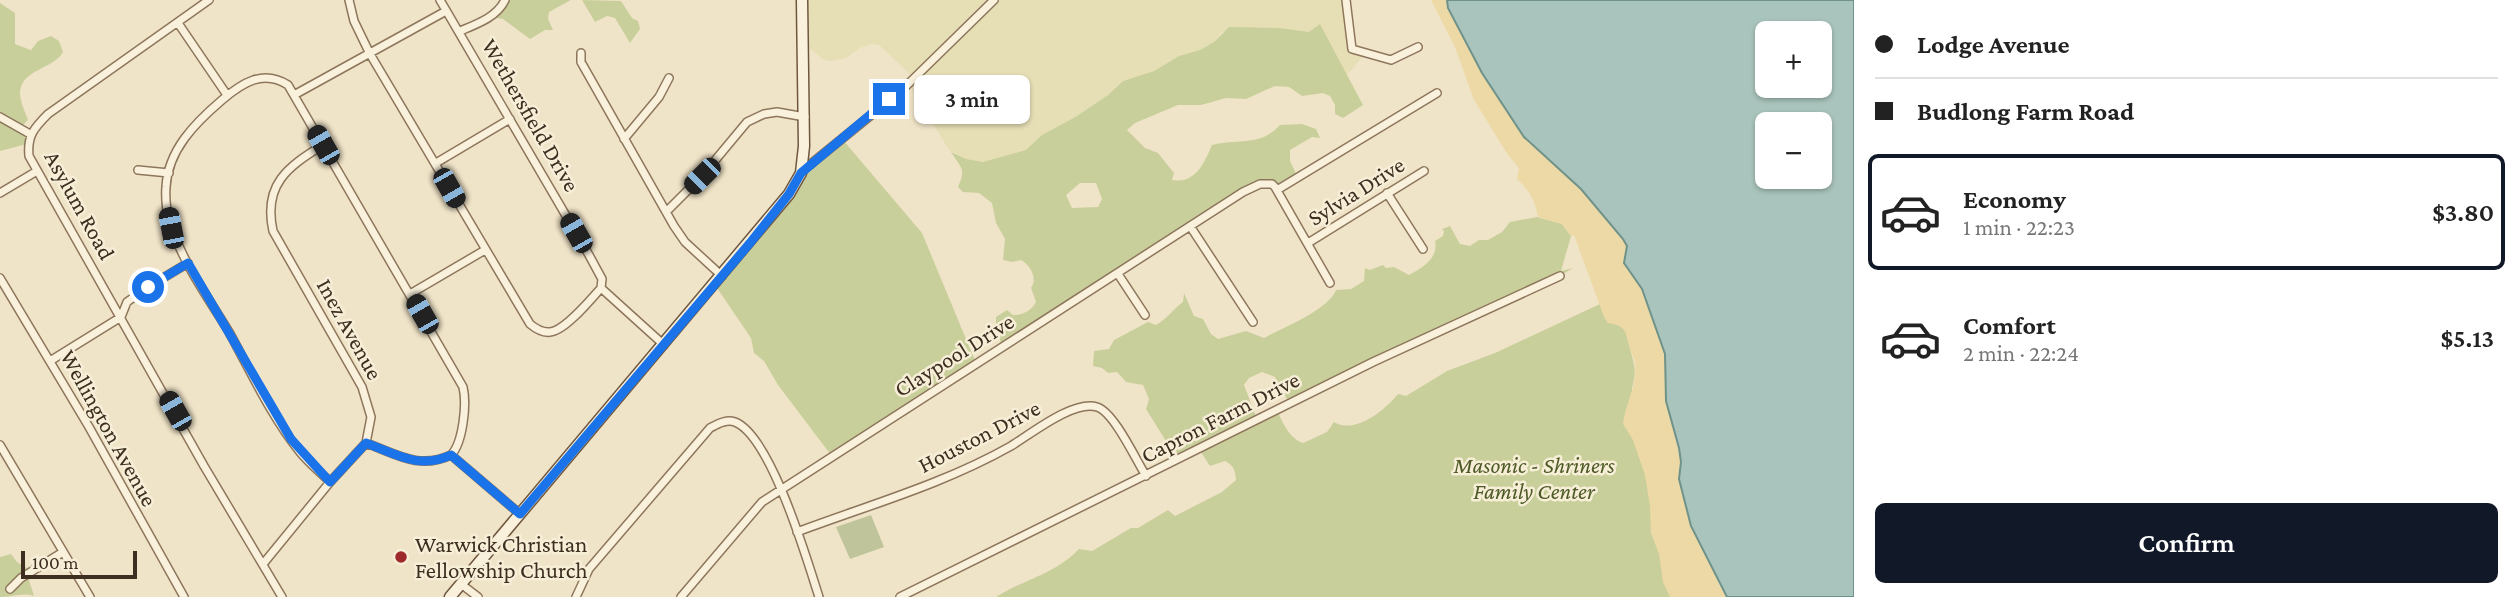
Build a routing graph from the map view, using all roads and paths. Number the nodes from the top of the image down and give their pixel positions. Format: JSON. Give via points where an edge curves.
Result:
{"nodes":[{"id":1,"x":209,"y":0,"type":"edge"},
{"id":2,"x":349,"y":0,"type":"edge"},
{"id":3,"x":440,"y":0,"type":"edge"},
{"id":4,"x":505,"y":0,"type":"edge"},
{"id":5,"x":802,"y":0,"type":"edge"},
{"id":6,"x":994,"y":0,"type":"edge"},
{"id":7,"x":1346,"y":0,"type":"edge"},
{"id":8,"x":446,"y":11,"type":"junction"},
{"id":9,"x":178,"y":23,"type":"junction"},
{"id":10,"x":460,"y":31,"type":"junction"},
{"id":11,"x":1419,"y":47,"type":"dead end"},
{"id":12,"x":581,"y":53,"type":"dead end"},
{"id":13,"x":370,"y":54,"type":"junction"},
{"id":14,"x":669,"y":78,"type":"dead end"},
{"id":15,"x":1437,"y":93,"type":"dead end"},
{"id":16,"x":227,"y":95,"type":"junction"},
{"id":17,"x":294,"y":95,"type":"junction"},
{"id":18,"x":0,"y":117,"type":"edge"},
{"id":19,"x":805,"y":117,"type":"junction"},
{"id":20,"x":510,"y":119,"type":"junction"},
{"id":21,"x":30,"y":134,"type":"junction"},
{"id":22,"x":624,"y":139,"type":"junction"},
{"id":23,"x":323,"y":145,"type":"junction"},
{"id":24,"x":436,"y":163,"type":"junction"},
{"id":25,"x":138,"y":170,"type":"dead end"},
{"id":26,"x":37,"y":171,"type":"junction"},
{"id":27,"x":1424,"y":171,"type":"dead end"},
{"id":28,"x":169,"y":173,"type":"junction"},
{"id":29,"x":801,"y":173,"type":"junction"},
{"id":30,"x":1276,"y":189,"type":"junction"},
{"id":31,"x":0,"y":193,"type":"edge"},
{"id":32,"x":1387,"y":193,"type":"junction"},
{"id":33,"x":666,"y":212,"type":"junction"},
{"id":34,"x":1190,"y":226,"type":"junction"},
{"id":35,"x":1308,"y":243,"type":"junction"},
{"id":36,"x":1423,"y":249,"type":"dead end"},
{"id":37,"x":485,"y":250,"type":"junction"},
{"id":38,"x":188,"y":263,"type":"junction"},
{"id":39,"x":1118,"y":274,"type":"junction"},
{"id":40,"x":722,"y":276,"type":"junction"},
{"id":41,"x":1560,"y":276,"type":"dead end"},
{"id":42,"x":0,"y":278,"type":"edge"},
{"id":43,"x":1330,"y":283,"type":"dead end"},
{"id":44,"x":601,"y":288,"type":"junction"},
{"id":45,"x":410,"y":294,"type":"junction"},
{"id":46,"x":1145,"y":315,"type":"dead end"},
{"id":47,"x":121,"y":317,"type":"junction"},
{"id":48,"x":1253,"y":322,"type":"dead end"},
{"id":49,"x":664,"y":345,"type":"junction"},
{"id":50,"x":50,"y":361,"type":"junction"},
{"id":51,"x":366,"y":443,"type":"junction"},
{"id":52,"x":0,"y":445,"type":"edge"},
{"id":53,"x":451,"y":455,"type":"junction"},
{"id":54,"x":1146,"y":476,"type":"junction"},
{"id":55,"x":330,"y":482,"type":"junction"},
{"id":56,"x":780,"y":489,"type":"junction"},
{"id":57,"x":520,"y":514,"type":"junction"},
{"id":58,"x":797,"y":532,"type":"junction"},
{"id":59,"x":63,"y":552,"type":"junction"},
{"id":60,"x":262,"y":564,"type":"junction"},
{"id":61,"x":461,"y":583,"type":"junction"},
{"id":62,"x":10,"y":589,"type":"dead end"},
{"id":63,"x":90,"y":597,"type":"edge"},
{"id":64,"x":184,"y":597,"type":"edge"},
{"id":65,"x":282,"y":597,"type":"edge"},
{"id":66,"x":450,"y":597,"type":"edge"},
{"id":67,"x":478,"y":597,"type":"edge"},
{"id":68,"x":576,"y":597,"type":"edge"},
{"id":69,"x":681,"y":597,"type":"edge"},
{"id":70,"x":818,"y":597,"type":"edge"},
{"id":71,"x":900,"y":597,"type":"edge"}],
"edges":[{"from":1,"to":9,"type":"street","name":"Asylum Road"},
{"from":2,"to":13,"type":"street"},
{"from":3,"to":8,"type":"street","name":"Wethersfield Drive"},
{"from":4,"to":10,"type":"street","via":[[490,17]]},
{"from":5,"to":19,"type":"street"},
{"from":6,"to":29,"type":"street","via":[[902,90]]},
{"from":7,"to":11,"type":"street","via":[[1352,49],[1391,60]]},
{"from":8,"to":10,"type":"street","name":"Wethersfield Drive"},
{"from":8,"to":13,"type":"street"},
{"from":9,"to":16,"type":"street"},
{"from":9,"to":21,"type":"street","name":"Asylum Road","via":[[48,114]]},
{"from":10,"to":20,"type":"street","name":"Wethersfield Drive"},
{"from":12,"to":22,"type":"street","via":[[581,62]]},
{"from":13,"to":17,"type":"street"},
{"from":13,"to":24,"type":"street"},
{"from":14,"to":22,"type":"street"},
{"from":15,"to":30,"type":"street","name":"Claypool Drive"},
{"from":16,"to":17,"type":"street","via":[[268,77],[288,85]]},
{"from":16,"to":28,"type":"street","via":[[193,125],[172,157]]},
{"from":17,"to":23,"type":"street"},
{"from":18,"to":21,"type":"street"},
{"from":19,"to":29,"type":"street"},
{"from":19,"to":33,"type":"street","via":[[764,114],[747,122]]},
{"from":20,"to":24,"type":"street"},
{"from":20,"to":44,"type":"street","name":"Wethersfield Drive","via":[[602,279]]},
{"from":21,"to":26,"type":"street","name":"Asylum Road","via":[[29,156]]},
{"from":22,"to":33,"type":"street"},
{"from":23,"to":45,"type":"street"},
{"from":23,"to":51,"type":"street","name":"Inez Avenue","via":[[286,170],[274,190],[270,218],[273,231],[362,387],[371,417]]},
{"from":24,"to":37,"type":"street"},
{"from":25,"to":28,"type":"street"},
{"from":26,"to":31,"type":"street"},
{"from":26,"to":47,"type":"street","name":"Asylum Road"},
{"from":27,"to":32,"type":"street","name":"Sylvia Drive"},
{"from":28,"to":38,"type":"street","via":[[166,187],[171,228]]},
{"from":29,"to":40,"type":"street"},
{"from":30,"to":34,"type":"street","name":"Claypool Drive","via":[[1272,184],[1260,184]]},
{"from":30,"to":35,"type":"street"},
{"from":32,"to":35,"type":"street","name":"Sylvia Drive"},
{"from":32,"to":36,"type":"street"},
{"from":33,"to":40,"type":"street","via":[[685,242]]},
{"from":34,"to":39,"type":"street","name":"Claypool Drive"},
{"from":34,"to":48,"type":"street"},
{"from":35,"to":43,"type":"street"},
{"from":37,"to":44,"type":"street","via":[[523,314],[541,331],[564,326]]},
{"from":37,"to":45,"type":"street"},
{"from":38,"to":47,"type":"street","via":[[127,303]]},
{"from":38,"to":55,"type":"street","via":[[285,430],[300,453]]},
{"from":39,"to":46,"type":"street"},
{"from":39,"to":56,"type":"street","name":"Claypool Drive"},
{"from":40,"to":49,"type":"street"},
{"from":41,"to":54,"type":"street","name":"Capron Farm Drive","via":[[1373,362]]},
{"from":42,"to":50,"type":"street","name":"Wellington Avenue"},
{"from":44,"to":49,"type":"street","name":"Wethersfield Drive"},
{"from":45,"to":53,"type":"street","via":[[463,387],[466,410]]},
{"from":47,"to":50,"type":"street"},
{"from":47,"to":60,"type":"street","name":"Asylum Road"},
{"from":49,"to":57,"type":"street"},
{"from":50,"to":64,"type":"street","name":"Wellington Avenue"},
{"from":51,"to":53,"type":"street","via":[[416,462]]},
{"from":51,"to":55,"type":"street"},
{"from":52,"to":59,"type":"street"},
{"from":53,"to":57,"type":"street"},
{"from":54,"to":58,"type":"street","name":"Houston Drive","via":[[1103,410],[1086,406],[1072,409],[944,478]]},
{"from":54,"to":71,"type":"street","name":"Capron Farm Drive"},
{"from":55,"to":60,"type":"street"},
{"from":56,"to":58,"type":"street"},
{"from":56,"to":68,"type":"street","via":[[746,428],[733,421],[710,428],[589,569]]},
{"from":56,"to":69,"type":"street","name":"Claypool Drive","via":[[746,519]]},
{"from":57,"to":61,"type":"street"},
{"from":58,"to":70,"type":"street"},
{"from":59,"to":62,"type":"street"},
{"from":59,"to":63,"type":"street"},
{"from":60,"to":65,"type":"street","name":"Asylum Road"},
{"from":61,"to":66,"type":"street"},
{"from":61,"to":67,"type":"street"}]}
